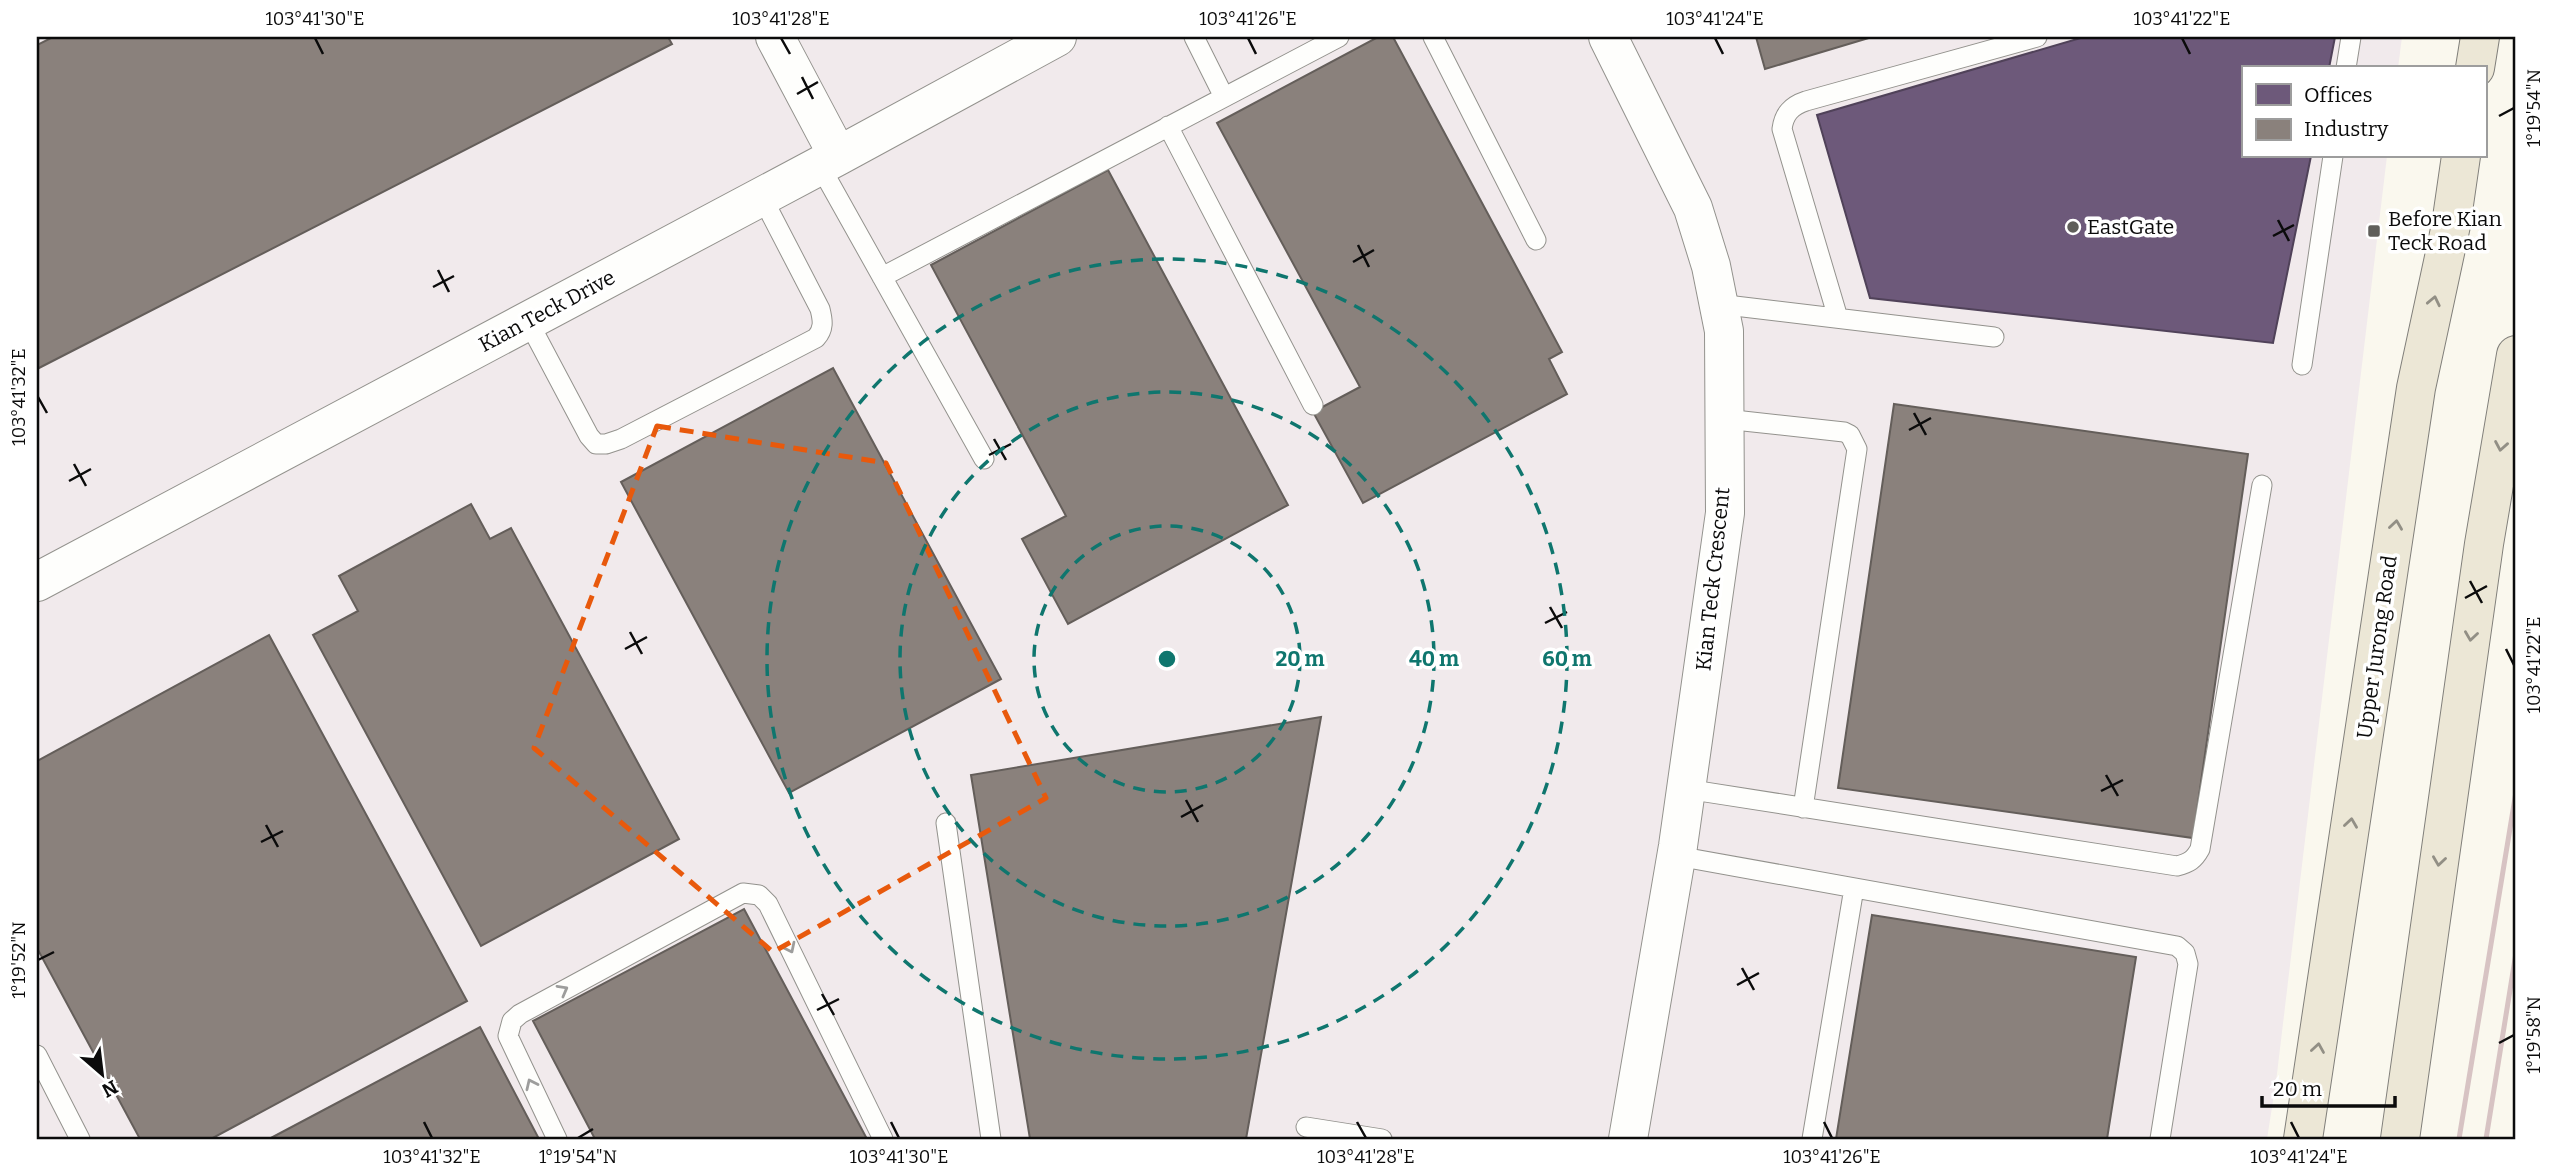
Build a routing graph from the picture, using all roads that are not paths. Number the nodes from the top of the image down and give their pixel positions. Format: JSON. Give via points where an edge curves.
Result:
{"nodes":[{"id":1,"x":775,"y":37,"type":"edge"},
{"id":2,"x":1057,"y":37,"type":"edge"},
{"id":3,"x":1194,"y":37,"type":"edge"},
{"id":4,"x":1339,"y":37,"type":"edge"},
{"id":5,"x":1433,"y":37,"type":"edge"},
{"id":6,"x":1608,"y":37,"type":"edge"},
{"id":7,"x":2037,"y":37,"type":"edge"},
{"id":8,"x":2351,"y":37,"type":"edge"},
{"id":9,"x":2480,"y":37,"type":"edge"},
{"id":10,"x":2346,"y":66,"type":"edge"},
{"id":11,"x":2475,"y":66,"type":"edge"},
{"id":12,"x":1224,"y":97,"type":"junction"},
{"id":13,"x":1168,"y":126,"type":"junction"},
{"id":14,"x":2333,"y":158,"type":"edge"},
{"id":15,"x":2461,"y":158,"type":"edge"},
{"id":16,"x":829,"y":161,"type":"junction"},
{"id":17,"x":762,"y":197,"type":"junction"},
{"id":18,"x":1536,"y":240,"type":"dead end"},
{"id":19,"x":882,"y":277,"type":"junction"},
{"id":20,"x":1718,"y":304,"type":"junction"},
{"id":21,"x":1838,"y":318,"type":"junction"},
{"id":22,"x":528,"y":321,"type":"junction"},
{"id":23,"x":1994,"y":337,"type":"dead end"},
{"id":24,"x":2516,"y":355,"type":"edge"},
{"id":25,"x":2302,"y":365,"type":"dead end"},
{"id":26,"x":1313,"y":405,"type":"dead end"},
{"id":27,"x":1725,"y":419,"type":"junction"},
{"id":28,"x":984,"y":459,"type":"dead end"},
{"id":29,"x":2262,"y":485,"type":"dead end"},
{"id":30,"x":37,"y":582,"type":"edge"},
{"id":31,"x":1686,"y":789,"type":"junction"},
{"id":32,"x":1803,"y":808,"type":"junction"},
{"id":33,"x":946,"y":824,"type":"dead end"},
{"id":34,"x":1677,"y":856,"type":"junction"},
{"id":35,"x":1854,"y":888,"type":"junction"},
{"id":36,"x":37,"y":1055,"type":"edge"},
{"id":37,"x":1306,"y":1127,"type":"dead end"},
{"id":38,"x":80,"y":1139,"type":"edge"},
{"id":39,"x":557,"y":1139,"type":"edge"},
{"id":40,"x":883,"y":1139,"type":"edge"},
{"id":41,"x":991,"y":1139,"type":"edge"},
{"id":42,"x":1382,"y":1139,"type":"edge"},
{"id":43,"x":1628,"y":1139,"type":"edge"},
{"id":44,"x":1812,"y":1139,"type":"edge"},
{"id":45,"x":2160,"y":1139,"type":"edge"},
{"id":46,"x":2303,"y":1139,"type":"edge"},
{"id":47,"x":2400,"y":1139,"type":"edge"}],
"edges":[{"from":1,"to":16,"type":"street"},
{"from":2,"to":16,"type":"street","name":"Kian Teck Drive"},
{"from":3,"to":12,"type":"lane"},
{"from":4,"to":12,"type":"lane"},
{"from":5,"to":18,"type":"lane"},
{"from":6,"to":20,"type":"street","name":"Kian Teck Crescent","via":[[1693,208]]},
{"from":7,"to":21,"type":"lane","via":[[1806,101],[1787,113],[1782,130]]},
{"from":8,"to":10,"type":"lane"},
{"from":9,"to":11,"type":"main road"},
{"from":12,"to":13,"type":"lane"},
{"from":13,"to":19,"type":"lane"},
{"from":13,"to":26,"type":"lane"},
{"from":14,"to":25,"type":"lane"},
{"from":46,"to":15,"type":"main road","name":"Upper Jurong Road","one_way":true,"via":[[2416,388]]},
{"from":16,"to":17,"type":"street","name":"Kian Teck Drive"},
{"from":16,"to":19,"type":"lane"},
{"from":17,"to":22,"type":"street","name":"Kian Teck Drive"},
{"from":17,"to":22,"type":"lane","via":[[820,309],[823,323],[816,338],[621,439],[596,444]]},
{"from":19,"to":28,"type":"lane"},
{"from":20,"to":21,"type":"lane"},
{"from":20,"to":27,"type":"street","name":"Kian Teck Crescent","via":[[1724,331]]},
{"from":21,"to":23,"type":"lane"},
{"from":22,"to":30,"type":"street","name":"Kian Teck Drive"},
{"from":24,"to":47,"type":"main road","one_way":true,"via":[[2484,544]]},
{"from":27,"to":31,"type":"street","name":"Kian Teck Crescent","via":[[1725,513]]},
{"from":27,"to":32,"type":"lane","via":[[1843,432],[1857,449]]},
{"from":29,"to":32,"type":"lane","via":[[2200,849],[2188,863],[2177,866]]},
{"from":31,"to":32,"type":"lane"},
{"from":31,"to":34,"type":"street","name":"Kian Teck Crescent"},
{"from":33,"to":41,"type":"lane"},
{"from":34,"to":35,"type":"lane"},
{"from":34,"to":43,"type":"street","name":"Kian Teck Crescent"},
{"from":35,"to":44,"type":"lane"},
{"from":35,"to":45,"type":"lane","via":[[2176,946],[2185,953],[2188,964]]},
{"from":36,"to":38,"type":"lane"},
{"from":37,"to":42,"type":"lane"},
{"from":39,"to":40,"type":"lane","one_way":true,"via":[[508,1036],[512,1021],[743,893],[759,895],[768,904]]}]}
